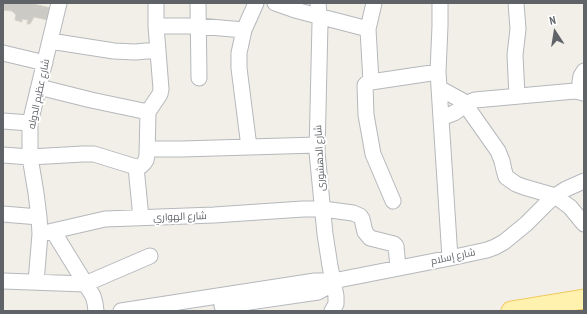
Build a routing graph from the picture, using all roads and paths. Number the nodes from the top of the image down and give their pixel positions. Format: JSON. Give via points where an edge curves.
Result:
{"nodes":[{"id":1,"x":59,"y":3,"type":"edge"},
{"id":2,"x":156,"y":3,"type":"edge"},
{"id":3,"x":198,"y":3,"type":"edge"},
{"id":4,"x":256,"y":3,"type":"edge"},
{"id":5,"x":275,"y":3,"type":"edge"},
{"id":6,"x":374,"y":3,"type":"edge"},
{"id":7,"x":440,"y":3,"type":"edge"},
{"id":8,"x":516,"y":3,"type":"edge"},
{"id":9,"x":319,"y":10,"type":"edge"},
{"id":10,"x":156,"y":26,"type":"junction"},
{"id":11,"x":198,"y":26,"type":"junction"},
{"id":12,"x":368,"y":29,"type":"junction"},
{"id":13,"x":244,"y":30,"type":"junction"},
{"id":14,"x":50,"y":41,"type":"junction"},
{"id":15,"x":158,"y":50,"type":"junction"},
{"id":16,"x":3,"y":53,"type":"edge"},
{"id":17,"x":45,"y":63,"type":"junction"},
{"id":18,"x":584,"y":71,"type":"edge"},
{"id":19,"x":438,"y":72,"type":"junction"},
{"id":20,"x":199,"y":78,"type":"dead end"},
{"id":21,"x":371,"y":82,"type":"junction"},
{"id":22,"x":39,"y":87,"type":"junction"},
{"id":23,"x":439,"y":88,"type":"junction"},
{"id":24,"x":584,"y":93,"type":"edge"},
{"id":25,"x":517,"y":96,"type":"junction"},
{"id":26,"x":466,"y":105,"type":"junction"},
{"id":27,"x":148,"y":112,"type":"junction"},
{"id":28,"x":441,"y":118,"type":"junction"},
{"id":29,"x":3,"y":121,"type":"edge"},
{"id":30,"x":30,"y":123,"type":"junction"},
{"id":31,"x":317,"y":145,"type":"junction"},
{"id":32,"x":147,"y":148,"type":"junction"},
{"id":33,"x":249,"y":148,"type":"junction"},
{"id":34,"x":3,"y":156,"type":"edge"},
{"id":35,"x":30,"y":157,"type":"junction"},
{"id":36,"x":136,"y":167,"type":"junction"},
{"id":37,"x":584,"y":181,"type":"edge"},
{"id":38,"x":555,"y":196,"type":"junction"},
{"id":39,"x":393,"y":201,"type":"dead end"},
{"id":40,"x":323,"y":210,"type":"junction"},
{"id":41,"x":3,"y":214,"type":"edge"},
{"id":42,"x":39,"y":218,"type":"junction"},
{"id":43,"x":141,"y":218,"type":"junction"},
{"id":44,"x":584,"y":224,"type":"edge"},
{"id":45,"x":46,"y":233,"type":"junction"},
{"id":46,"x":150,"y":256,"type":"dead end"},
{"id":47,"x":450,"y":258,"type":"junction"},
{"id":48,"x":398,"y":268,"type":"junction"},
{"id":49,"x":3,"y":281,"type":"edge"},
{"id":50,"x":333,"y":281,"type":"junction"},
{"id":51,"x":36,"y":282,"type":"junction"},
{"id":52,"x":84,"y":284,"type":"junction"},
{"id":53,"x":584,"y":298,"type":"edge"},
{"id":54,"x":96,"y":311,"type":"edge"},
{"id":55,"x":121,"y":311,"type":"edge"},
{"id":56,"x":188,"y":311,"type":"edge"},
{"id":57,"x":332,"y":311,"type":"edge"},
{"id":58,"x":511,"y":311,"type":"edge"}],
"edges":[{"from":1,"to":14,"type":"street","name":"شارع عظيم الدوله"},
{"from":2,"to":10,"type":"street"},
{"from":3,"to":11,"type":"street"},
{"from":4,"to":13,"type":"street"},
{"from":5,"to":9,"type":"street","via":[[295,10]]},
{"from":6,"to":12,"type":"street"},
{"from":7,"to":19,"type":"street"},
{"from":8,"to":25,"type":"street"},
{"from":9,"to":12,"type":"street"},
{"from":9,"to":31,"type":"street","name":"شارع الدهشورى"},
{"from":10,"to":11,"type":"street"},
{"from":10,"to":15,"type":"street"},
{"from":11,"to":13,"type":"street"},
{"from":11,"to":20,"type":"street"},
{"from":12,"to":21,"type":"street"},
{"from":13,"to":33,"type":"street","via":[[239,68]]},
{"from":14,"to":15,"type":"street","via":[[114,51]]},
{"from":14,"to":17,"type":"street","name":"شارع عظيم الدوله"},
{"from":15,"to":27,"type":"street","via":[[161,89]]},
{"from":16,"to":17,"type":"street"},
{"from":17,"to":22,"type":"street","name":"شارع عظيم الدوله"},
{"from":18,"to":24,"type":"street","via":[[580,82]]},
{"from":19,"to":21,"type":"street"},
{"from":19,"to":23,"type":"street"},
{"from":21,"to":39,"type":"street","via":[[365,85],[366,115],[375,159]]},
{"from":22,"to":27,"type":"street"},
{"from":22,"to":30,"type":"street","name":"شارع عظيم الدوله"},
{"from":23,"to":26,"type":"street"},
{"from":23,"to":28,"type":"street"},
{"from":24,"to":25,"type":"street","via":[[575,91]]},
{"from":25,"to":26,"type":"street","via":[[475,100]]},
{"from":26,"to":28,"type":"street"},
{"from":26,"to":38,"type":"street","via":[[498,151],[506,177],[524,188]]},
{"from":27,"to":32,"type":"street"},
{"from":28,"to":47,"type":"street"},
{"from":29,"to":30,"type":"street"},
{"from":30,"to":35,"type":"street","name":"شارع عظيم الدوله"},
{"from":31,"to":33,"type":"street"},
{"from":31,"to":40,"type":"street","name":"شارع الدهشورى"},
{"from":32,"to":33,"type":"street"},
{"from":32,"to":36,"type":"street","via":[[146,160],[141,166]]},
{"from":34,"to":35,"type":"street"},
{"from":35,"to":36,"type":"street","via":[[94,154]]},
{"from":35,"to":42,"type":"street","name":"شارع عظيم الدوله"},
{"from":36,"to":43,"type":"street"},
{"from":37,"to":38,"type":"street","name":"شارع إسلام"},
{"from":38,"to":44,"type":"street","via":[[570,207]]},
{"from":38,"to":47,"type":"street","name":"شارع إسلام","via":[[504,242],[495,247]]},
{"from":40,"to":43,"type":"street","name":"شارع الهواري"},
{"from":40,"to":48,"type":"street","name":"شارع الهواري","via":[[360,216],[365,232],[370,238],[396,246]]},
{"from":40,"to":50,"type":"street","name":"شارع الدهشورى"},
{"from":41,"to":42,"type":"street"},
{"from":42,"to":45,"type":"street","name":"شارع عظيم الدوله"},
{"from":43,"to":45,"type":"street","name":"شارع الهواري","via":[[105,219]]},
{"from":45,"to":51,"type":"street","name":"شارع عظيم الدوله"},
{"from":45,"to":52,"type":"street"},
{"from":46,"to":52,"type":"street"},
{"from":47,"to":48,"type":"street","name":"شارع إسلام"},
{"from":48,"to":50,"type":"street","name":"شارع إسلام"},
{"from":49,"to":51,"type":"street"},
{"from":50,"to":55,"type":"street","name":"شارع إسلام","via":[[315,281]]},
{"from":50,"to":56,"type":"street","name":"شارع إسلام","via":[[324,290],[313,293]]},
{"from":50,"to":57,"type":"street","name":"شارع الدهشورى","via":[[336,300]]},
{"from":51,"to":52,"type":"street"},
{"from":52,"to":54,"type":"street","via":[[93,296]]},
{"from":53,"to":58,"type":"main road"}]}
